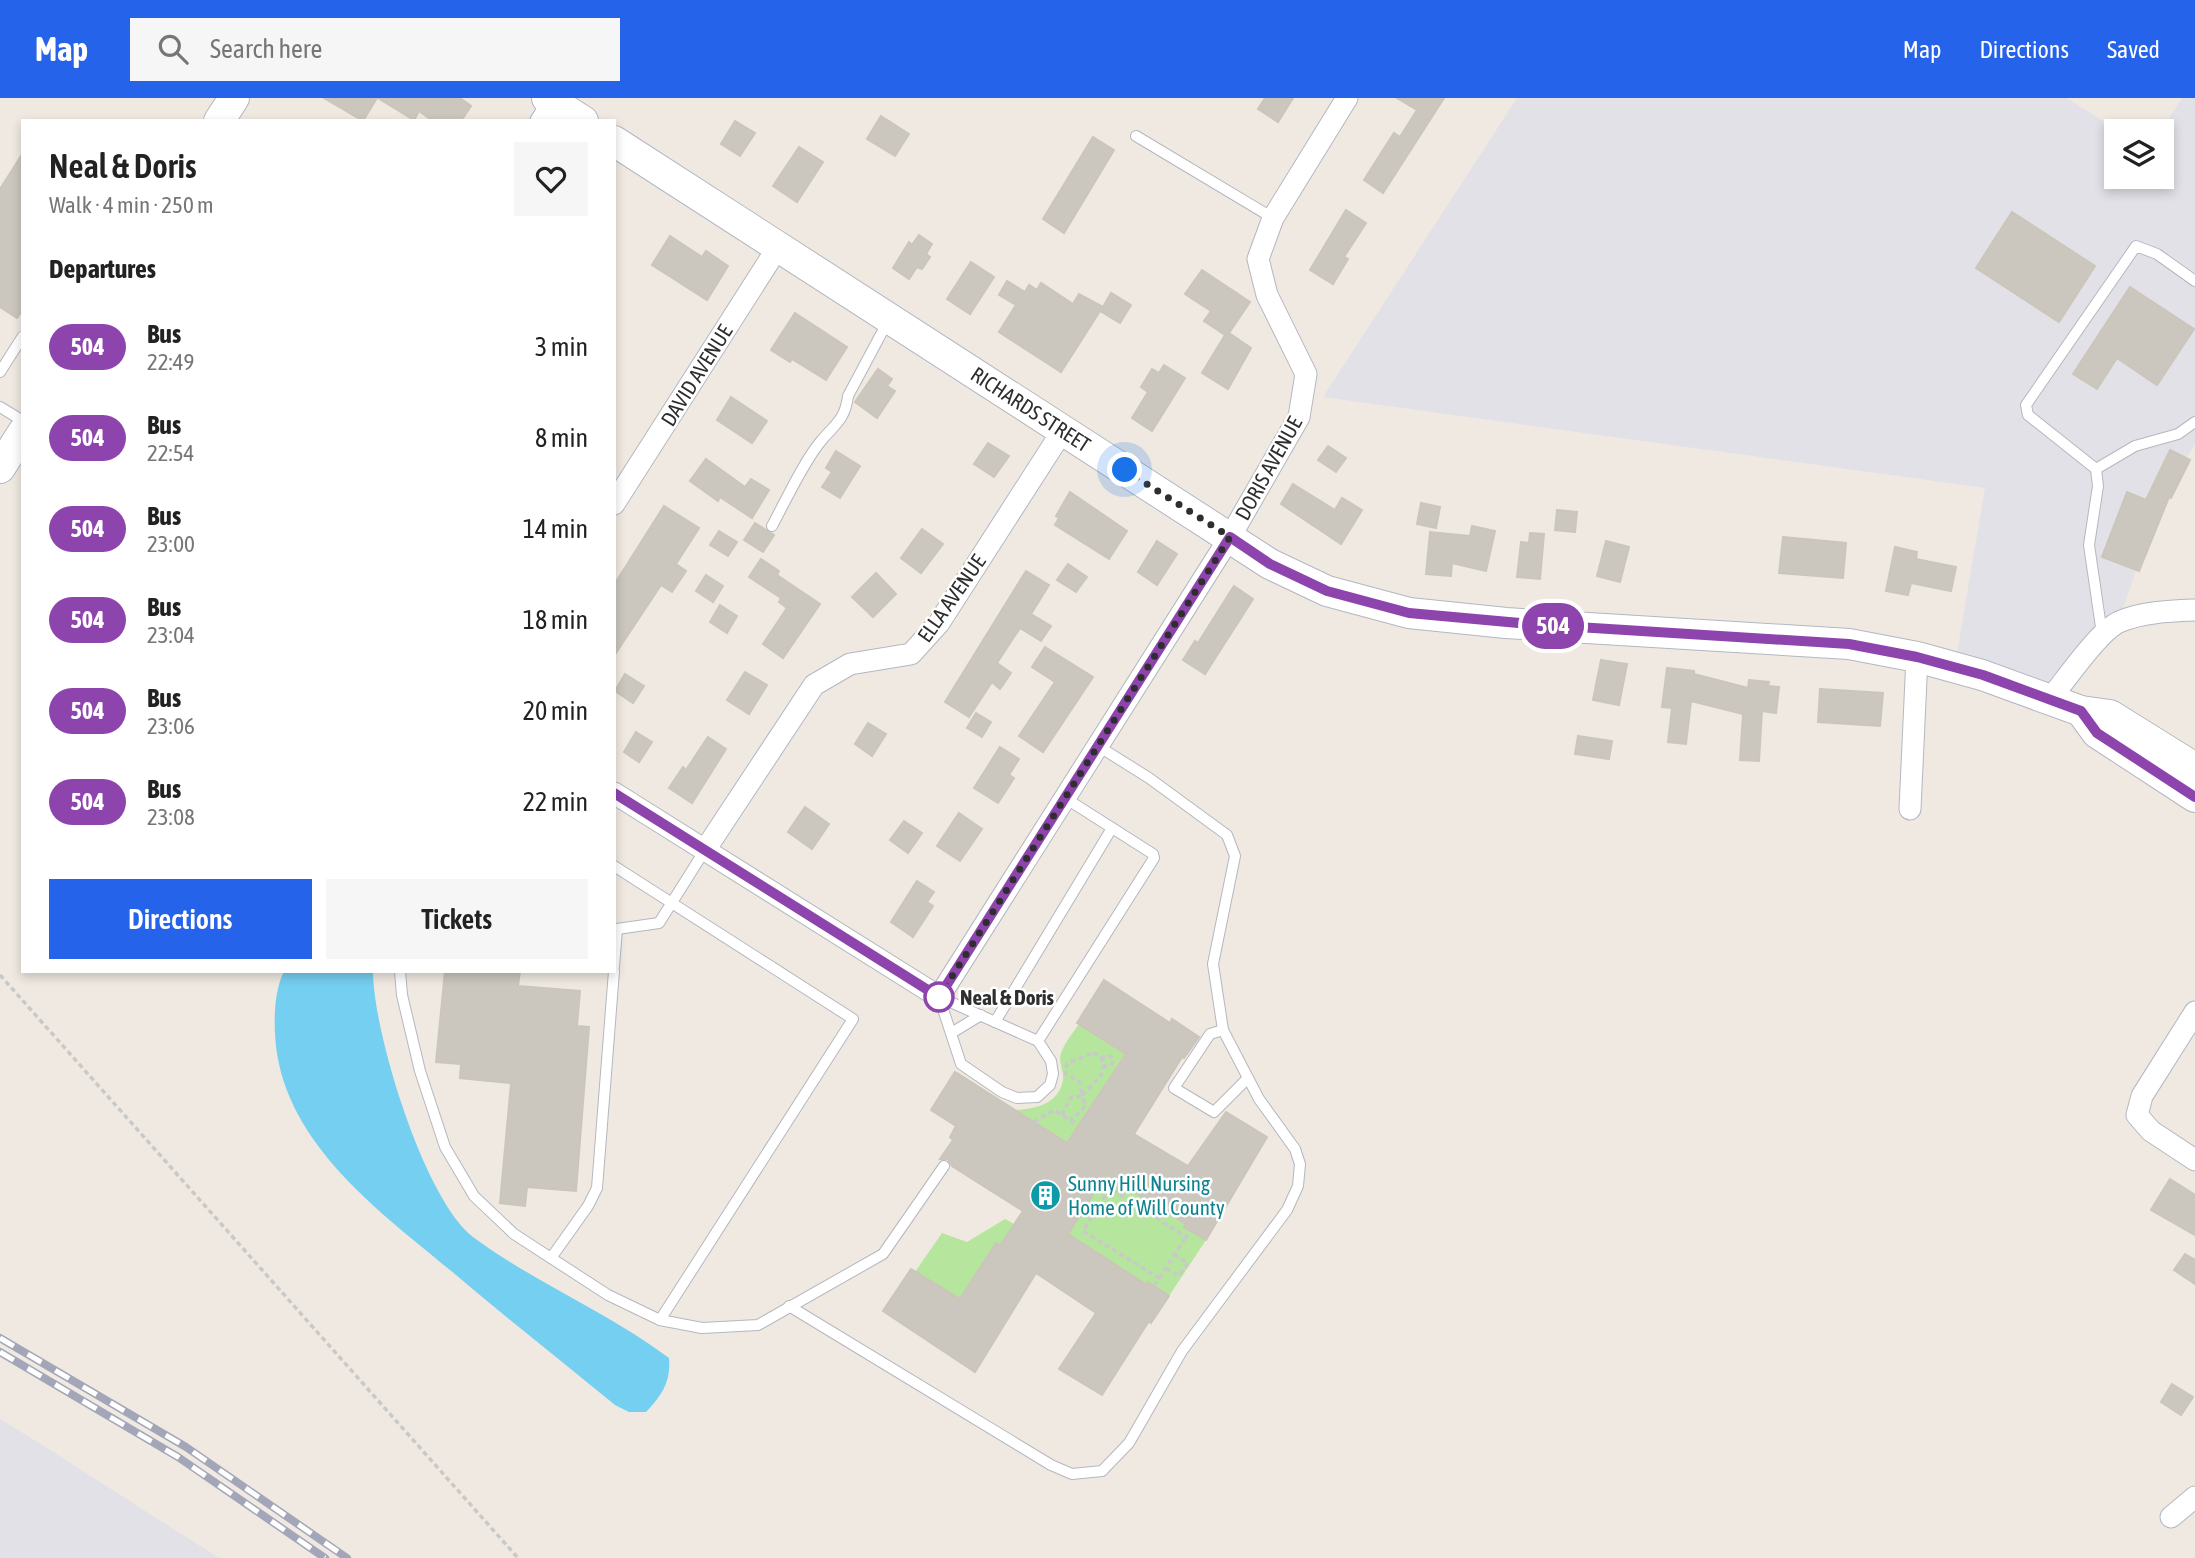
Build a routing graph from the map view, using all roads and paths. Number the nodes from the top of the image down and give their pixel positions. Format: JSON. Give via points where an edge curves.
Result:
{"nodes":[{"id":1,"x":234,"y":98,"type":"edge"},
{"id":2,"x":1347,"y":98,"type":"edge"},
{"id":3,"x":547,"y":107,"type":"edge"},
{"id":4,"x":220,"y":119,"type":"edge"},
{"id":5,"x":578,"y":119,"type":"edge"},
{"id":6,"x":1136,"y":136,"type":"dead end"},
{"id":7,"x":616,"y":142,"type":"edge"},
{"id":8,"x":1273,"y":218,"type":"junction"},
{"id":9,"x":778,"y":247,"type":"junction"},
{"id":10,"x":2195,"y":281,"type":"edge"},
{"id":11,"x":890,"y":318,"type":"junction"},
{"id":12,"x":21,"y":339,"type":"edge"},
{"id":13,"x":0,"y":372,"type":"edge"},
{"id":14,"x":0,"y":407,"type":"edge"},
{"id":15,"x":21,"y":420,"type":"edge"},
{"id":16,"x":2195,"y":422,"type":"edge"},
{"id":17,"x":1063,"y":430,"type":"junction"},
{"id":18,"x":21,"y":435,"type":"edge"},
{"id":19,"x":0,"y":468,"type":"edge"},
{"id":20,"x":2096,"y":469,"type":"junction"},
{"id":21,"x":616,"y":501,"type":"edge"},
{"id":22,"x":772,"y":526,"type":"dead end"},
{"id":23,"x":1230,"y":537,"type":"junction"},
{"id":24,"x":2195,"y":610,"type":"edge"},
{"id":25,"x":2102,"y":637,"type":"junction"},
{"id":26,"x":1917,"y":657,"type":"junction"},
{"id":27,"x":2050,"y":699,"type":"junction"},
{"id":28,"x":2081,"y":711,"type":"junction"},
{"id":29,"x":1098,"y":746,"type":"junction"},
{"id":30,"x":2195,"y":768,"type":"edge"},
{"id":31,"x":616,"y":794,"type":"edge"},
{"id":32,"x":2195,"y":797,"type":"edge"},
{"id":33,"x":1065,"y":798,"type":"junction"},
{"id":34,"x":1910,"y":809,"type":"dead end"},
{"id":35,"x":1112,"y":828,"type":"junction"},
{"id":36,"x":705,"y":850,"type":"junction"},
{"id":37,"x":616,"y":867,"type":"edge"},
{"id":38,"x":673,"y":902,"type":"junction"},
{"id":39,"x":616,"y":929,"type":"edge"},
{"id":40,"x":400,"y":973,"type":"edge"},
{"id":41,"x":614,"y":973,"type":"edge"},
{"id":42,"x":0,"y":975,"type":"edge"},
{"id":43,"x":939,"y":997,"type":"junction"},
{"id":44,"x":2195,"y":1012,"type":"edge"},
{"id":45,"x":981,"y":1015,"type":"junction"},
{"id":46,"x":995,"y":1022,"type":"junction"},
{"id":47,"x":1223,"y":1030,"type":"junction"},
{"id":48,"x":953,"y":1032,"type":"junction"},
{"id":49,"x":1038,"y":1041,"type":"junction"},
{"id":50,"x":1101,"y":1059,"type":"junction"},
{"id":51,"x":1103,"y":1065,"type":"junction"},
{"id":52,"x":1248,"y":1078,"type":"junction"},
{"id":53,"x":1080,"y":1082,"type":"junction"},
{"id":54,"x":1087,"y":1089,"type":"junction"},
{"id":55,"x":1082,"y":1096,"type":"junction"},
{"id":56,"x":1062,"y":1115,"type":"junction"},
{"id":57,"x":1070,"y":1120,"type":"junction"},
{"id":58,"x":1034,"y":1122,"type":"dead end"},
{"id":59,"x":1078,"y":1125,"type":"dead end"},
{"id":60,"x":2195,"y":1160,"type":"edge"},
{"id":61,"x":944,"y":1166,"type":"dead end"},
{"id":62,"x":1191,"y":1231,"type":"dead end"},
{"id":63,"x":1186,"y":1237,"type":"junction"},
{"id":64,"x":1174,"y":1255,"type":"junction"},
{"id":65,"x":551,"y":1258,"type":"junction"},
{"id":66,"x":1166,"y":1268,"type":"junction"},
{"id":67,"x":1159,"y":1278,"type":"junction"},
{"id":68,"x":1154,"y":1286,"type":"dead end"},
{"id":69,"x":789,"y":1306,"type":"junction"},
{"id":70,"x":660,"y":1320,"type":"junction"},
{"id":71,"x":2195,"y":1497,"type":"edge"},
{"id":72,"x":2171,"y":1517,"type":"dead end"},
{"id":73,"x":518,"y":1558,"type":"edge"}],
"edges":[{"from":1,"to":4,"type":"street"},
{"from":2,"to":8,"type":"street","name":"DORIS AVENUE"},
{"from":3,"to":5,"type":"street"},
{"from":6,"to":8,"type":"lane"},
{"from":7,"to":9,"type":"street","name":"RICHARDS STREET"},
{"from":8,"to":23,"type":"street","name":"DORIS AVENUE","via":[[1258,259],[1267,295],[1306,374],[1299,417]]},
{"from":9,"to":11,"type":"street","name":"RICHARDS STREET"},
{"from":9,"to":21,"type":"street","name":"DAVID AVENUE"},
{"from":10,"to":20,"type":"lane","via":[[2157,254],[2136,246],[2026,405],[2028,415]]},
{"from":11,"to":17,"type":"street","name":"RICHARDS STREET"},
{"from":11,"to":22,"type":"lane","via":[[848,396],[847,407],[821,441]]},
{"from":12,"to":13,"type":"lane"},
{"from":14,"to":15,"type":"lane"},
{"from":16,"to":20,"type":"lane","via":[[2178,434],[2135,446]]},
{"from":17,"to":23,"type":"street","name":"RICHARDS STREET"},
{"from":17,"to":36,"type":"street","name":"ELLA AVENUE","via":[[939,623],[911,654],[850,664],[814,685]]},
{"from":18,"to":19,"type":"street"},
{"from":20,"to":25,"type":"lane","via":[[2090,545]]},
{"from":23,"to":26,"type":"street","name":"RICHARDS STREET","via":[[1270,564],[1327,591],[1409,613],[1849,644]]},
{"from":23,"to":29,"type":"street","name":"DORIS AVENUE"},
{"from":24,"to":25,"type":"street","via":[[2118,622]]},
{"from":25,"to":27,"type":"street"},
{"from":26,"to":27,"type":"street","name":"RICHARDS STREET"},
{"from":26,"to":34,"type":"street"},
{"from":27,"to":28,"type":"street","name":"RICHARDS STREET"},
{"from":28,"to":30,"type":"street","name":"RICHARDS STREET","via":[[2110,715]]},
{"from":28,"to":32,"type":"street","name":"RICHARDS STREET","via":[[2097,733]]},
{"from":29,"to":33,"type":"street","name":"DORIS AVENUE"},
{"from":29,"to":47,"type":"lane","via":[[1227,835],[1235,856],[1213,964]]},
{"from":31,"to":36,"type":"street"},
{"from":33,"to":35,"type":"lane"},
{"from":33,"to":43,"type":"street","name":"DORIS AVENUE"},
{"from":35,"to":46,"type":"lane"},
{"from":35,"to":49,"type":"lane","via":[[1154,858]]},
{"from":36,"to":38,"type":"lane"},
{"from":36,"to":43,"type":"street"},
{"from":37,"to":38,"type":"lane"},
{"from":38,"to":39,"type":"lane","via":[[659,923]]},
{"from":38,"to":70,"type":"lane","via":[[853,1019]]},
{"from":40,"to":65,"type":"lane","via":[[419,1071],[444,1147],[474,1196],[514,1234]]},
{"from":41,"to":65,"type":"lane","via":[[597,1188]]},
{"from":42,"to":73,"type":"path"},
{"from":43,"to":45,"type":"lane"},
{"from":43,"to":48,"type":"lane"},
{"from":44,"to":60,"type":"street","via":[[2142,1096],[2137,1115],[2151,1131]]},
{"from":45,"to":46,"type":"lane"},
{"from":45,"to":48,"type":"lane"},
{"from":46,"to":49,"type":"lane"},
{"from":47,"to":52,"type":"lane"},
{"from":47,"to":52,"type":"lane","via":[[1210,1034],[1174,1088],[1214,1112]]},
{"from":48,"to":49,"type":"lane","via":[[961,1063],[1002,1092],[1027,1100],[1050,1085],[1053,1074],[1051,1061]]},
{"from":50,"to":51,"type":"path"},
{"from":50,"to":51,"type":"path","via":[[1113,1058],[1108,1067]]},
{"from":50,"to":53,"type":"path","via":[[1093,1053],[1068,1063],[1066,1074]]},
{"from":51,"to":54,"type":"path","via":[[1102,1074]]},
{"from":52,"to":69,"type":"lane","via":[[1295,1149],[1300,1164],[1298,1186],[1287,1210],[1182,1351],[1129,1443],[1102,1471],[1072,1475],[1052,1465]]},
{"from":53,"to":54,"type":"path"},
{"from":53,"to":55,"type":"path"},
{"from":54,"to":55,"type":"path"},
{"from":55,"to":56,"type":"path","via":[[1071,1097]]},
{"from":55,"to":57,"type":"path","via":[[1086,1106]]},
{"from":56,"to":57,"type":"path"},
{"from":56,"to":58,"type":"path","via":[[1054,1110]]},
{"from":57,"to":59,"type":"path"},
{"from":61,"to":69,"type":"lane","via":[[883,1254]]},
{"from":62,"to":63,"type":"path"},
{"from":63,"to":64,"type":"path"},
{"from":63,"to":67,"type":"path","via":[[1111,1188],[1083,1231]]},
{"from":64,"to":66,"type":"path"},
{"from":64,"to":66,"type":"path","via":[[1188,1263],[1180,1278]]},
{"from":65,"to":70,"type":"lane","via":[[608,1295]]},
{"from":66,"to":67,"type":"path"},
{"from":67,"to":68,"type":"path"},
{"from":69,"to":70,"type":"lane","via":[[758,1325],[702,1328]]},
{"from":71,"to":72,"type":"street"}]}
